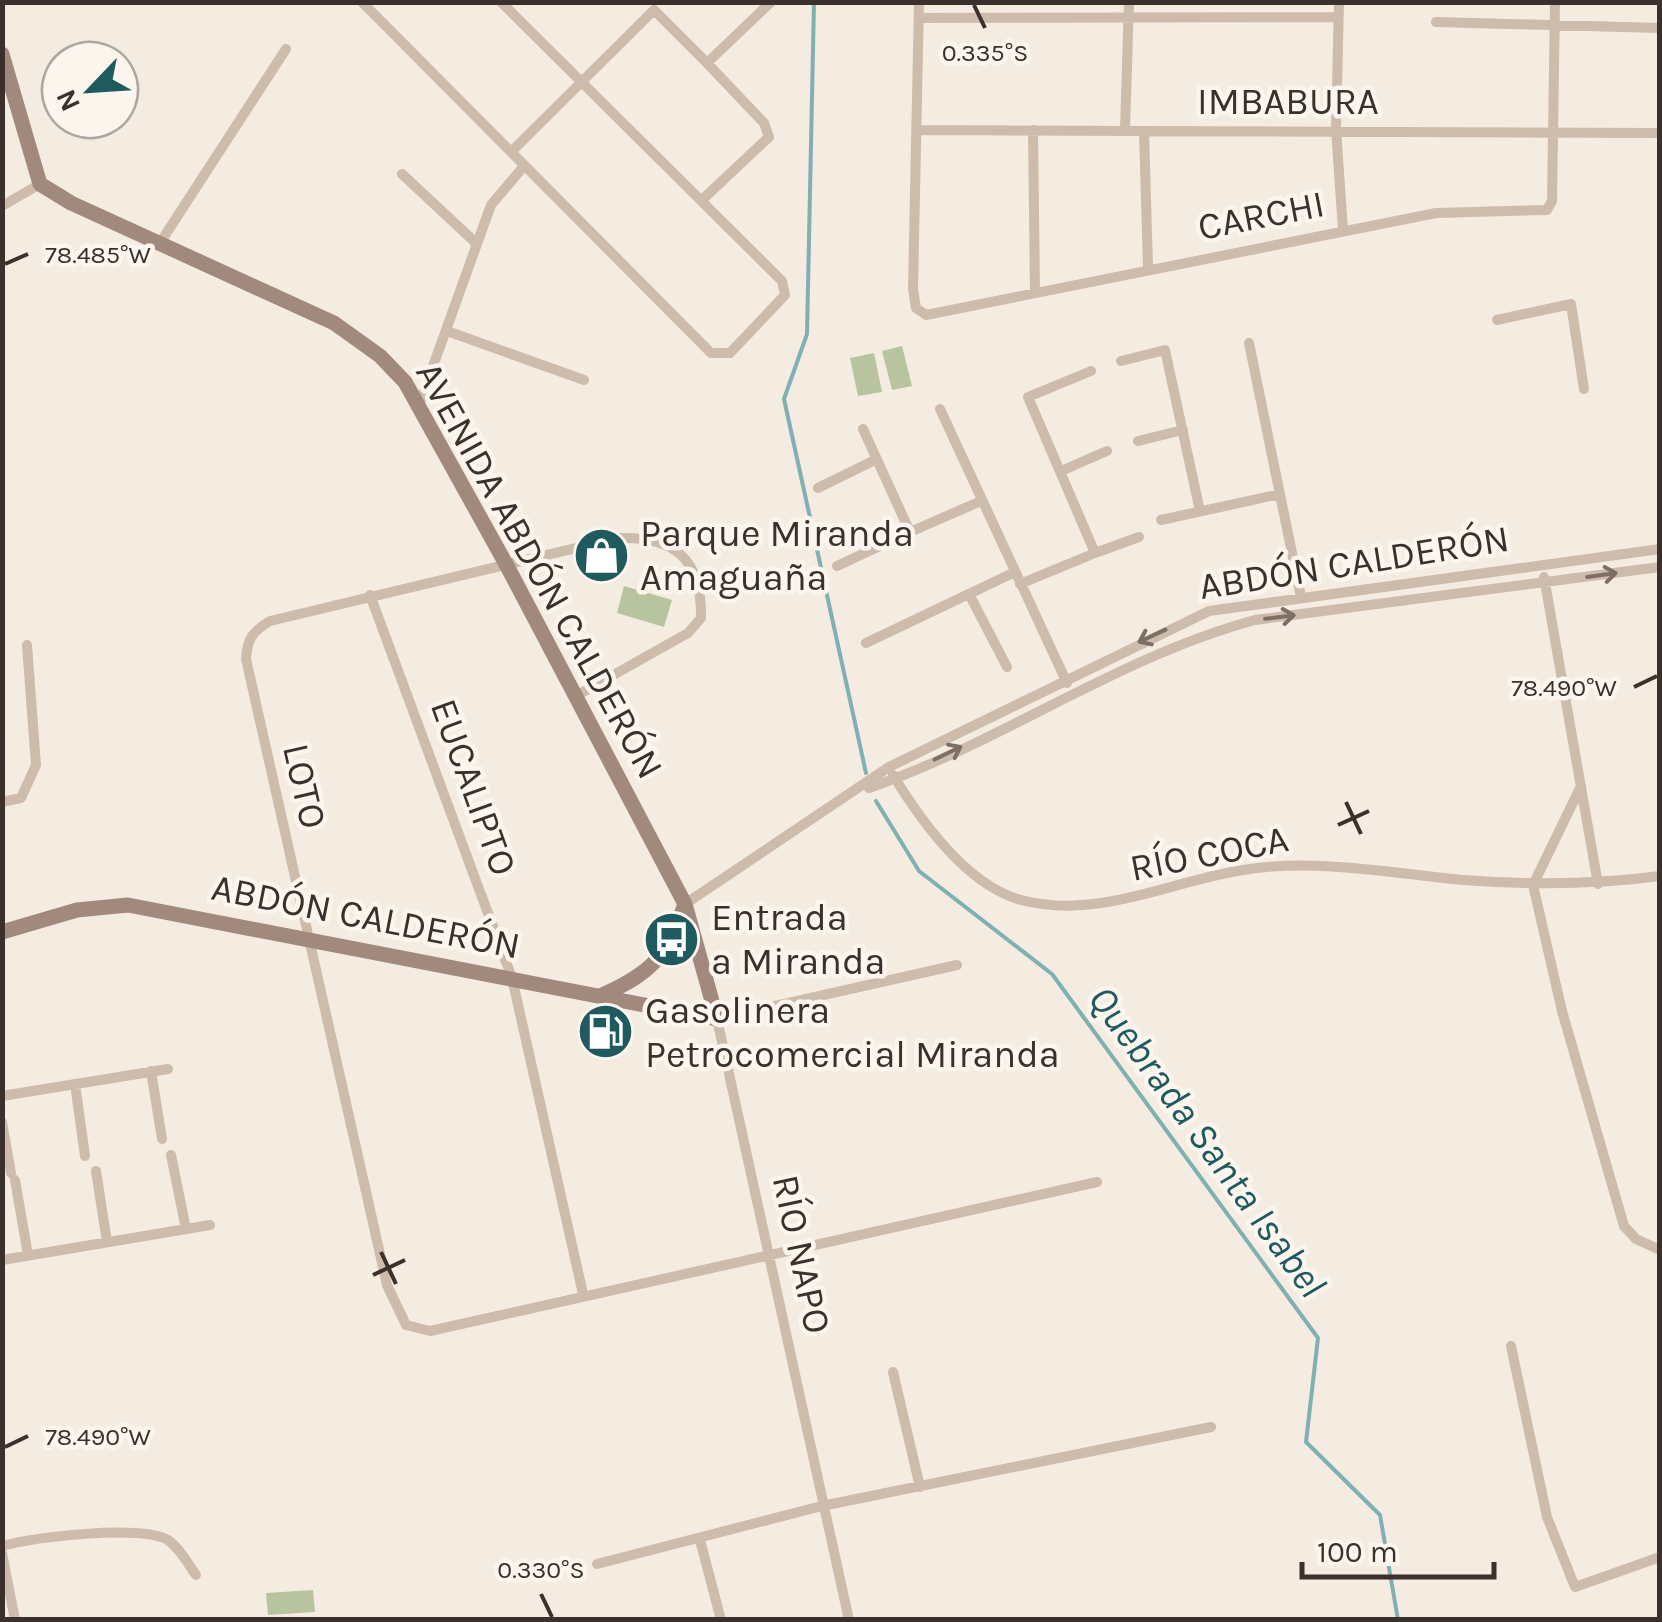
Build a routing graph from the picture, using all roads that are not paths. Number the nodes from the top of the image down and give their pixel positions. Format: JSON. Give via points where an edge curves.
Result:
{"nodes":[{"id":1,"x":362,"y":2,"type":"edge"},
{"id":2,"x":501,"y":2,"type":"edge"},
{"id":3,"x":771,"y":2,"type":"edge"},
{"id":4,"x":919,"y":2,"type":"edge"},
{"id":5,"x":1129,"y":2,"type":"edge"},
{"id":6,"x":1339,"y":2,"type":"edge"},
{"id":7,"x":1555,"y":2,"type":"edge"},
{"id":8,"x":650,"y":6,"type":"edge"},
{"id":9,"x":1338,"y":17,"type":"junction"},
{"id":10,"x":920,"y":18,"type":"junction"},
{"id":11,"x":1129,"y":18,"type":"junction"},
{"id":12,"x":1436,"y":22,"type":"dead end"},
{"id":13,"x":1555,"y":25,"type":"junction"},
{"id":14,"x":1660,"y":28,"type":"edge"},
{"id":15,"x":286,"y":49,"type":"dead end"},
{"id":16,"x":2,"y":54,"type":"edge"},
{"id":17,"x":707,"y":63,"type":"junction"},
{"id":18,"x":582,"y":81,"type":"junction"},
{"id":19,"x":1336,"y":129,"type":"junction"},
{"id":20,"x":917,"y":130,"type":"junction"},
{"id":21,"x":1033,"y":130,"type":"junction"},
{"id":22,"x":1125,"y":130,"type":"junction"},
{"id":23,"x":1144,"y":132,"type":"junction"},
{"id":24,"x":1660,"y":133,"type":"edge"},
{"id":25,"x":1553,"y":134,"type":"junction"},
{"id":26,"x":511,"y":152,"type":"junction"},
{"id":27,"x":524,"y":166,"type":"junction"},
{"id":28,"x":402,"y":174,"type":"dead end"},
{"id":29,"x":40,"y":184,"type":"junction"},
{"id":30,"x":704,"y":198,"type":"junction"},
{"id":31,"x":2,"y":206,"type":"edge"},
{"id":32,"x":1343,"y":230,"type":"junction"},
{"id":33,"x":160,"y":243,"type":"junction"},
{"id":34,"x":477,"y":244,"type":"junction"},
{"id":35,"x":1148,"y":267,"type":"junction"},
{"id":36,"x":1035,"y":292,"type":"junction"},
{"id":37,"x":1498,"y":320,"type":"dead end"},
{"id":38,"x":447,"y":330,"type":"junction"},
{"id":39,"x":1250,"y":343,"type":"dead end"},
{"id":40,"x":1121,"y":361,"type":"dead end"},
{"id":41,"x":1091,"y":371,"type":"dead end"},
{"id":42,"x":584,"y":380,"type":"dead end"},
{"id":43,"x":1584,"y":389,"type":"dead end"},
{"id":44,"x":419,"y":405,"type":"junction"},
{"id":45,"x":940,"y":409,"type":"dead end"},
{"id":46,"x":864,"y":429,"type":"dead end"},
{"id":47,"x":1183,"y":430,"type":"junction"},
{"id":48,"x":1138,"y":441,"type":"dead end"},
{"id":49,"x":1107,"y":451,"type":"dead end"},
{"id":50,"x":877,"y":459,"type":"junction"},
{"id":51,"x":1061,"y":472,"type":"junction"},
{"id":52,"x":818,"y":488,"type":"dead end"},
{"id":53,"x":1280,"y":494,"type":"junction"},
{"id":54,"x":982,"y":501,"type":"junction"},
{"id":55,"x":1200,"y":511,"type":"junction"},
{"id":56,"x":1161,"y":520,"type":"dead end"},
{"id":57,"x":910,"y":532,"type":"junction"},
{"id":58,"x":1139,"y":536,"type":"dead end"},
{"id":59,"x":1660,"y":549,"type":"edge"},
{"id":60,"x":1095,"y":553,"type":"junction"},
{"id":61,"x":506,"y":564,"type":"junction"},
{"id":62,"x":837,"y":566,"type":"dead end"},
{"id":63,"x":1542,"y":566,"type":"junction"},
{"id":64,"x":1660,"y":568,"type":"edge"},
{"id":65,"x":1015,"y":572,"type":"junction"},
{"id":66,"x":1545,"y":583,"type":"junction"},
{"id":67,"x":1020,"y":584,"type":"junction"},
{"id":68,"x":969,"y":594,"type":"junction"},
{"id":69,"x":370,"y":595,"type":"junction"},
{"id":70,"x":1300,"y":597,"type":"junction"},
{"id":71,"x":866,"y":643,"type":"dead end"},
{"id":72,"x":26,"y":644,"type":"dead end"},
{"id":73,"x":1008,"y":667,"type":"dead end"},
{"id":74,"x":1065,"y":679,"type":"junction"},
{"id":75,"x":1073,"y":692,"type":"junction"},
{"id":76,"x":576,"y":696,"type":"junction"},
{"id":77,"x":889,"y":767,"type":"junction"},
{"id":78,"x":895,"y":779,"type":"junction"},
{"id":79,"x":1581,"y":786,"type":"junction"},
{"id":80,"x":859,"y":791,"type":"junction"},
{"id":81,"x":2,"y":802,"type":"edge"},
{"id":82,"x":1660,"y":876,"type":"edge"},
{"id":83,"x":1598,"y":884,"type":"junction"},
{"id":84,"x":1533,"y":885,"type":"junction"},
{"id":85,"x":686,"y":904,"type":"junction"},
{"id":86,"x":2,"y":932,"type":"edge"},
{"id":87,"x":309,"y":938,"type":"junction"},
{"id":88,"x":957,"y":965,"type":"dead end"},
{"id":89,"x":512,"y":978,"type":"junction"},
{"id":90,"x":602,"y":995,"type":"junction"},
{"id":91,"x":717,"y":1019,"type":"junction"},
{"id":92,"x":168,"y":1069,"type":"dead end"},
{"id":93,"x":152,"y":1072,"type":"junction"},
{"id":94,"x":75,"y":1084,"type":"junction"},
{"id":95,"x":2,"y":1096,"type":"edge"},
{"id":96,"x":2,"y":1122,"type":"edge"},
{"id":97,"x":162,"y":1140,"type":"dead end"},
{"id":98,"x":171,"y":1154,"type":"dead end"},
{"id":99,"x":85,"y":1156,"type":"dead end"},
{"id":100,"x":96,"y":1171,"type":"dead end"},
{"id":101,"x":1098,"y":1182,"type":"dead end"},
{"id":102,"x":210,"y":1225,"type":"dead end"},
{"id":103,"x":186,"y":1229,"type":"junction"},
{"id":104,"x":107,"y":1242,"type":"junction"},
{"id":105,"x":1660,"y":1250,"type":"edge"},
{"id":106,"x":28,"y":1255,"type":"junction"},
{"id":107,"x":770,"y":1256,"type":"junction"},
{"id":108,"x":2,"y":1260,"type":"edge"},
{"id":109,"x":583,"y":1294,"type":"junction"},
{"id":110,"x":1510,"y":1346,"type":"dead end"},
{"id":111,"x":893,"y":1372,"type":"dead end"},
{"id":112,"x":1211,"y":1427,"type":"dead end"},
{"id":113,"x":920,"y":1486,"type":"junction"},
{"id":114,"x":822,"y":1506,"type":"junction"},
{"id":115,"x":700,"y":1540,"type":"junction"},
{"id":116,"x":2,"y":1549,"type":"edge"},
{"id":117,"x":1660,"y":1558,"type":"edge"},
{"id":118,"x":597,"y":1564,"type":"dead end"},
{"id":119,"x":196,"y":1575,"type":"dead end"},
{"id":120,"x":16,"y":1620,"type":"edge"},
{"id":121,"x":721,"y":1620,"type":"edge"},
{"id":122,"x":849,"y":1620,"type":"edge"}],
"edges":[{"from":1,"to":26,"type":"street"},
{"from":2,"to":18,"type":"street"},
{"from":3,"to":17,"type":"street"},
{"from":4,"to":10,"type":"street"},
{"from":5,"to":11,"type":"street"},
{"from":6,"to":9,"type":"street"},
{"from":7,"to":13,"type":"street"},
{"from":8,"to":17,"type":"street"},
{"from":8,"to":18,"type":"street"},
{"from":9,"to":11,"type":"street"},
{"from":9,"to":19,"type":"street"},
{"from":10,"to":11,"type":"street"},
{"from":10,"to":20,"type":"street"},
{"from":11,"to":22,"type":"street"},
{"from":12,"to":13,"type":"street"},
{"from":13,"to":14,"type":"street"},
{"from":13,"to":25,"type":"street"},
{"from":15,"to":33,"type":"street"},
{"from":16,"to":29,"type":"street"},
{"from":17,"to":30,"type":"street","via":[[764,123],[769,137]]},
{"from":18,"to":26,"type":"street"},
{"from":18,"to":30,"type":"street"},
{"from":19,"to":23,"type":"street","name":"IMBABURA"},
{"from":19,"to":25,"type":"street","name":"IMBABURA"},
{"from":19,"to":32,"type":"street"},
{"from":20,"to":21,"type":"street","name":"IMBABURA"},
{"from":20,"to":36,"type":"street","name":"CARCHI","via":[[916,308],[940,314]]},
{"from":21,"to":22,"type":"street","name":"IMBABURA"},
{"from":21,"to":36,"type":"street"},
{"from":22,"to":23,"type":"street","name":"IMBABURA"},
{"from":23,"to":35,"type":"street"},
{"from":24,"to":25,"type":"street","name":"IMBABURA"},
{"from":25,"to":32,"type":"street","name":"CARCHI","via":[[1547,210],[1436,213]]},
{"from":26,"to":27,"type":"street"},
{"from":27,"to":30,"type":"street","via":[[721,355],[785,289]]},
{"from":27,"to":34,"type":"street","via":[[491,205]]},
{"from":28,"to":34,"type":"street"},
{"from":29,"to":31,"type":"street"},
{"from":29,"to":33,"type":"street","name":"AVENIDA ABDÓN CALDERÓN"},
{"from":32,"to":35,"type":"street","name":"CARCHI"},
{"from":33,"to":44,"type":"street","name":"AVENIDA ABDÓN CALDERÓN","via":[[334,323],[380,356]]},
{"from":34,"to":38,"type":"street"},
{"from":35,"to":36,"type":"street","name":"CARCHI"},
{"from":37,"to":43,"type":"street","via":[[1572,304]]},
{"from":38,"to":42,"type":"street"},
{"from":38,"to":44,"type":"street"},
{"from":39,"to":53,"type":"street"},
{"from":40,"to":47,"type":"street","via":[[1166,350]]},
{"from":41,"to":51,"type":"street","via":[[1028,397]]},
{"from":44,"to":61,"type":"street","name":"AVENIDA ABDÓN CALDERÓN"},
{"from":45,"to":54,"type":"street"},
{"from":46,"to":50,"type":"street"},
{"from":47,"to":48,"type":"street"},
{"from":47,"to":55,"type":"street"},
{"from":49,"to":51,"type":"street"},
{"from":50,"to":52,"type":"street"},
{"from":50,"to":57,"type":"street"},
{"from":51,"to":60,"type":"street"},
{"from":53,"to":55,"type":"street"},
{"from":53,"to":70,"type":"street"},
{"from":54,"to":57,"type":"street"},
{"from":54,"to":65,"type":"street"},
{"from":55,"to":56,"type":"street"},
{"from":57,"to":62,"type":"street"},
{"from":58,"to":60,"type":"street"},
{"from":59,"to":63,"type":"street","name":"ABDÓN CALDERÓN"},
{"from":60,"to":67,"type":"street"},
{"from":61,"to":69,"type":"street","name":"LOTO"},
{"from":61,"to":76,"type":"street","name":"AVENIDA ABDÓN CALDERÓN"},
{"from":61,"to":76,"type":"street","name":"LOTO","via":[[652,536],[677,549],[693,572],[701,618],[688,633]]},
{"from":63,"to":66,"type":"street"},
{"from":63,"to":70,"type":"street","name":"ABDÓN CALDERÓN"},
{"from":66,"to":64,"type":"street","name":"ABDÓN CALDERÓN","one_way":true},
{"from":65,"to":67,"type":"street"},
{"from":65,"to":68,"type":"street"},
{"from":75,"to":66,"type":"street","name":"ABDÓN CALDERÓN","one_way":true,"via":[[1156,652],[1255,620]]},
{"from":66,"to":79,"type":"street"},
{"from":67,"to":74,"type":"street"},
{"from":68,"to":71,"type":"street"},
{"from":68,"to":73,"type":"street"},
{"from":69,"to":87,"type":"street","name":"LOTO","via":[[270,622],[247,644]]},
{"from":69,"to":89,"type":"street","name":"EUCALIPTO"},
{"from":70,"to":74,"type":"street","name":"ABDÓN CALDERÓN","one_way":true,"via":[[1209,611]]},
{"from":72,"to":81,"type":"street","via":[[36,765],[21,798]]},
{"from":74,"to":75,"type":"street"},
{"from":74,"to":77,"type":"street","name":"ABDÓN CALDERÓN"},
{"from":78,"to":75,"type":"street","name":"ABDÓN CALDERÓN","one_way":true},
{"from":76,"to":85,"type":"street","name":"AVENIDA ABDÓN CALDERÓN"},
{"from":77,"to":78,"type":"street","name":"RÍO COCA"},
{"from":77,"to":80,"type":"street","name":"ABDÓN CALDERÓN"},
{"from":78,"to":80,"type":"street","name":"ABDÓN CALDERÓN"},
{"from":78,"to":84,"type":"street","name":"RÍO COCA","via":[[939,838],[992,890],[1062,908],[1290,863]]},
{"from":79,"to":83,"type":"street"},
{"from":79,"to":84,"type":"street"},
{"from":80,"to":85,"type":"street","name":"ABDÓN CALDERÓN"},
{"from":82,"to":83,"type":"street","name":"RÍO COCA"},
{"from":83,"to":84,"type":"street","name":"RÍO COCA"},
{"from":84,"to":105,"type":"street","via":[[1624,1226]]},
{"from":85,"to":90,"type":"street","via":[[664,955],[636,980]]},
{"from":85,"to":91,"type":"street","name":"RÍO NAPO"},
{"from":86,"to":87,"type":"street","name":"ABDÓN CALDERÓN","via":[[77,910],[128,905]]},
{"from":87,"to":89,"type":"street","name":"ABDÓN CALDERÓN"},
{"from":87,"to":109,"type":"street","name":"LOTO","via":[[387,1286],[406,1325],[430,1330]]},
{"from":88,"to":91,"type":"street"},
{"from":89,"to":90,"type":"street","name":"ABDÓN CALDERÓN"},
{"from":89,"to":109,"type":"street","name":"EUCALIPTO"},
{"from":90,"to":91,"type":"street","name":"ABDÓN CALDERÓN"},
{"from":91,"to":107,"type":"street","name":"RÍO NAPO"},
{"from":92,"to":93,"type":"street"},
{"from":93,"to":94,"type":"street"},
{"from":93,"to":97,"type":"street"},
{"from":94,"to":95,"type":"street"},
{"from":94,"to":99,"type":"street"},
{"from":96,"to":106,"type":"street"},
{"from":98,"to":103,"type":"street"},
{"from":100,"to":104,"type":"street"},
{"from":101,"to":107,"type":"street"},
{"from":102,"to":103,"type":"street"},
{"from":103,"to":104,"type":"street"},
{"from":104,"to":106,"type":"street"},
{"from":106,"to":108,"type":"street"},
{"from":107,"to":109,"type":"street"},
{"from":107,"to":114,"type":"street","name":"RÍO NAPO"},
{"from":110,"to":117,"type":"street","via":[[1547,1517],[1575,1588]]},
{"from":111,"to":113,"type":"street"},
{"from":112,"to":113,"type":"street"},
{"from":113,"to":114,"type":"street"},
{"from":114,"to":115,"type":"street"},
{"from":114,"to":122,"type":"street","name":"RÍO NAPO"},
{"from":115,"to":118,"type":"street"},
{"from":115,"to":121,"type":"street"},
{"from":116,"to":119,"type":"street","via":[[154,1535],[171,1541]]},
{"from":116,"to":120,"type":"street"}]}
